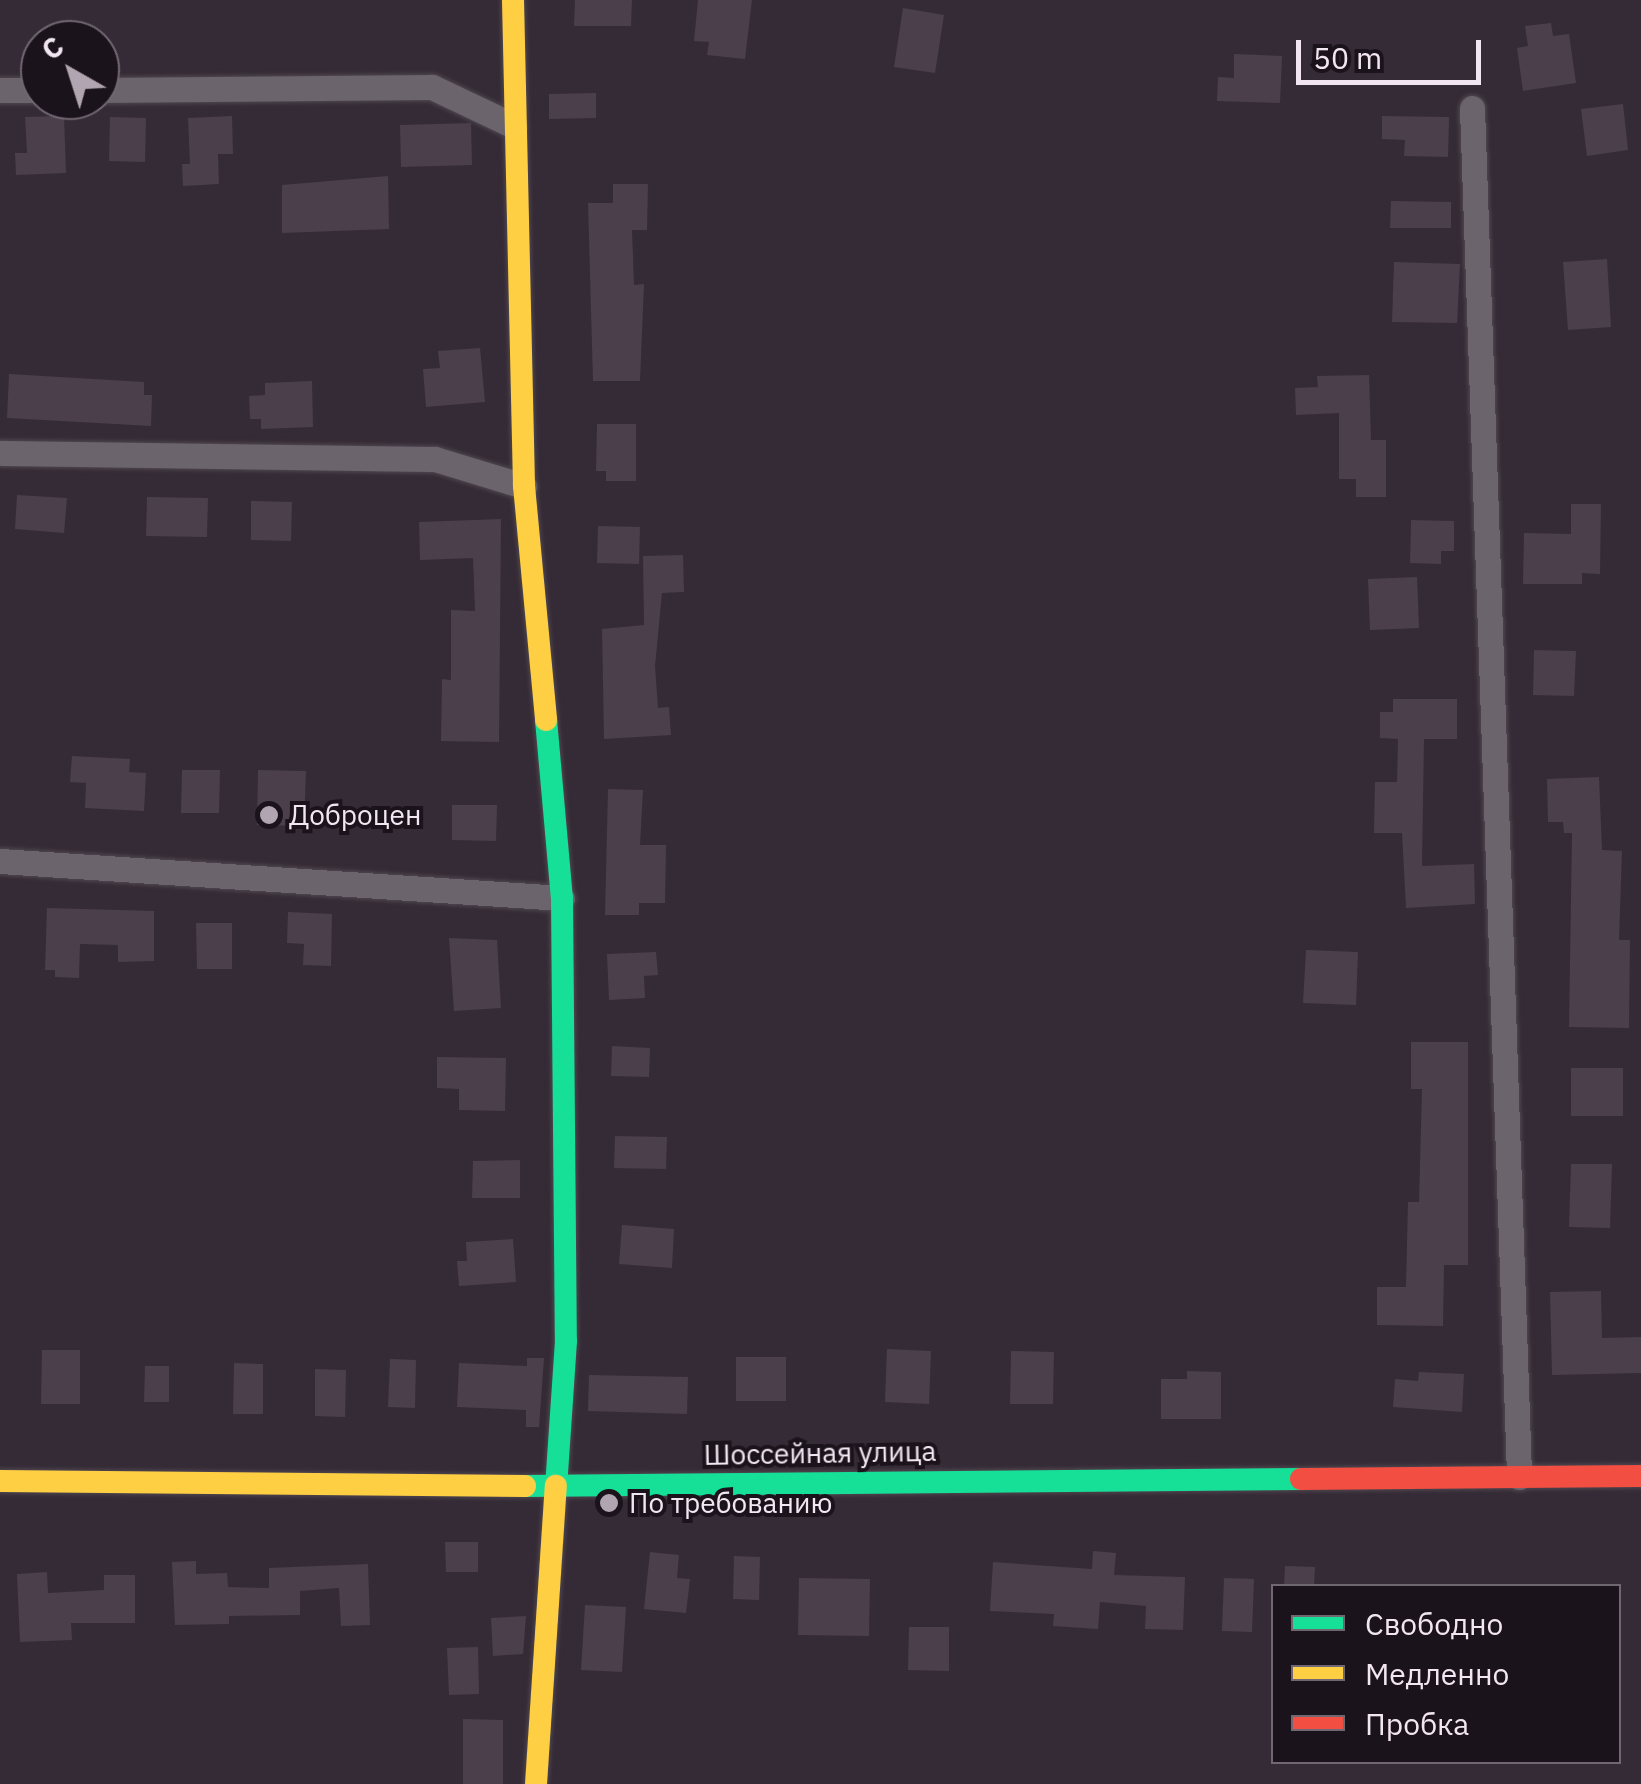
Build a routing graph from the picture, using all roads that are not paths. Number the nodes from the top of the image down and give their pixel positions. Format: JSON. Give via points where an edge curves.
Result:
{"nodes":[{"id":1,"x":514,"y":0,"type":"edge"},
{"id":2,"x":120,"y":90,"type":"edge"},
{"id":3,"x":1472,"y":108,"type":"dead end"},
{"id":4,"x":514,"y":126,"type":"junction"},
{"id":5,"x":0,"y":452,"type":"edge"},
{"id":6,"x":524,"y":486,"type":"junction"},
{"id":7,"x":0,"y":861,"type":"edge"},
{"id":8,"x":562,"y":898,"type":"junction"},
{"id":9,"x":1641,"y":1476,"type":"edge"},
{"id":10,"x":1519,"y":1477,"type":"junction"},
{"id":11,"x":0,"y":1481,"type":"edge"},
{"id":12,"x":552,"y":1486,"type":"junction"},
{"id":13,"x":536,"y":1784,"type":"edge"}],
"edges":[{"from":1,"to":4,"type":"street"},
{"from":2,"to":4,"type":"street","via":[[432,87]]},
{"from":3,"to":10,"type":"street"},
{"from":4,"to":6,"type":"street"},
{"from":5,"to":6,"type":"street","via":[[435,459]]},
{"from":6,"to":8,"type":"street"},
{"from":7,"to":8,"type":"street"},
{"from":8,"to":12,"type":"street","via":[[566,1340]]},
{"from":9,"to":10,"type":"street","name":"Шоссейная улица"},
{"from":10,"to":12,"type":"street","name":"Шоссейная улица"},
{"from":11,"to":12,"type":"street","name":"Шоссейная улица"},
{"from":12,"to":13,"type":"street"}]}
